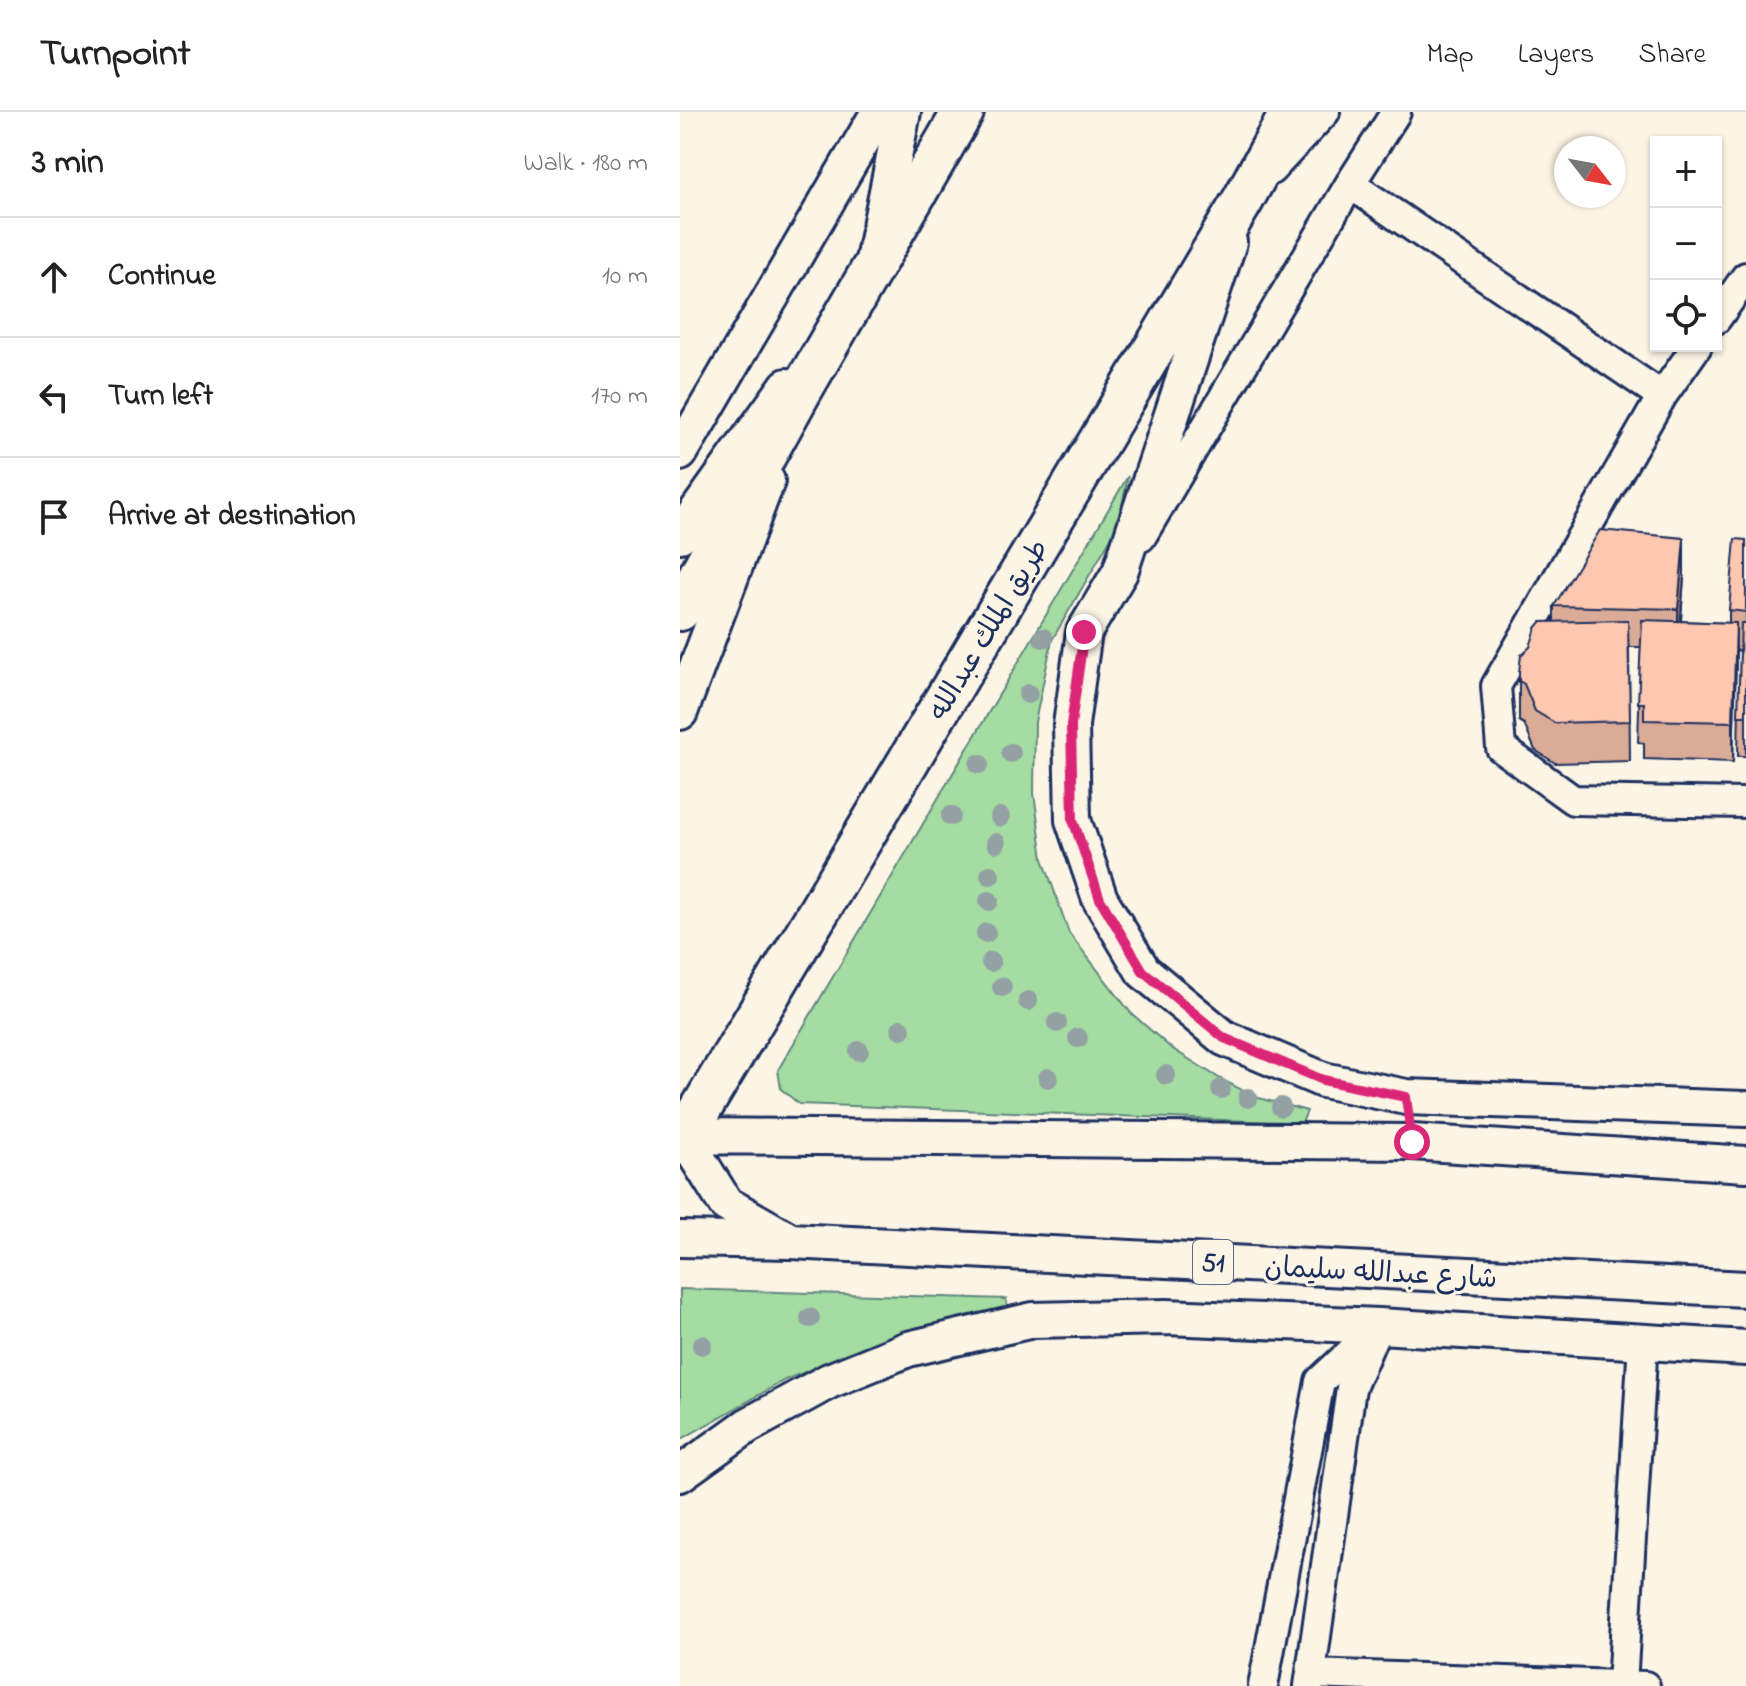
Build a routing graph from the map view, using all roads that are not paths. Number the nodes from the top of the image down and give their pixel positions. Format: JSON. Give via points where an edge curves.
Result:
{"nodes":[{"id":1,"x":879,"y":112,"type":"edge"},
{"id":2,"x":903,"y":112,"type":"edge"},
{"id":3,"x":963,"y":112,"type":"edge"},
{"id":4,"x":1291,"y":112,"type":"edge"},
{"id":5,"x":1325,"y":112,"type":"edge"},
{"id":6,"x":1396,"y":112,"type":"edge"},
{"id":7,"x":1350,"y":184,"type":"junction"},
{"id":8,"x":1243,"y":200,"type":"junction"},
{"id":9,"x":872,"y":268,"type":"junction"},
{"id":10,"x":1746,"y":277,"type":"edge"},
{"id":11,"x":1722,"y":311,"type":"edge"},
{"id":12,"x":1693,"y":352,"type":"edge"},
{"id":13,"x":801,"y":391,"type":"junction"},
{"id":14,"x":1662,"y":396,"type":"junction"},
{"id":15,"x":680,"y":453,"type":"edge"},
{"id":16,"x":680,"y":535,"type":"edge"},
{"id":17,"x":1120,"y":572,"type":"junction"},
{"id":18,"x":680,"y":610,"type":"edge"},
{"id":19,"x":680,"y":712,"type":"edge"},
{"id":20,"x":1746,"y":803,"type":"edge"},
{"id":21,"x":1406,"y":1097,"type":"junction"},
{"id":22,"x":1746,"y":1109,"type":"edge"},
{"id":23,"x":681,"y":1136,"type":"edge"},
{"id":24,"x":1412,"y":1142,"type":"junction"},
{"id":25,"x":1746,"y":1164,"type":"edge"},
{"id":26,"x":680,"y":1239,"type":"edge"},
{"id":27,"x":791,"y":1241,"type":"junction"},
{"id":28,"x":1395,"y":1271,"type":"junction"},
{"id":29,"x":1746,"y":1289,"type":"edge"},
{"id":30,"x":1379,"y":1326,"type":"junction"},
{"id":31,"x":1643,"y":1342,"type":"junction"},
{"id":32,"x":1746,"y":1348,"type":"edge"},
{"id":33,"x":680,"y":1474,"type":"edge"},
{"id":34,"x":1310,"y":1680,"type":"edge"},
{"id":35,"x":1594,"y":1685,"type":"edge"},
{"id":36,"x":1622,"y":1685,"type":"edge"},
{"id":37,"x":1263,"y":1686,"type":"edge"},
{"id":38,"x":1645,"y":1686,"type":"edge"}],
"edges":[{"from":1,"to":15,"type":"main road"},
{"from":2,"to":9,"type":"main road"},
{"from":3,"to":9,"type":"highway"},
{"from":4,"to":8,"type":"highway","name":"طريق الملك عبدالله"},
{"from":5,"to":8,"type":"street"},
{"from":6,"to":7,"type":"street"},
{"from":7,"to":14,"type":"street"},
{"from":7,"to":17,"type":"street"},
{"from":8,"to":17,"type":"main road"},
{"from":8,"to":23,"type":"highway","name":"طريق الملك عبدالله"},
{"from":9,"to":13,"type":"highway"},
{"from":9,"to":16,"type":"main road"},
{"from":10,"to":11,"type":"street"},
{"from":12,"to":14,"type":"street"},
{"from":13,"to":18,"type":"highway"},
{"from":13,"to":19,"type":"main road"},
{"from":14,"to":20,"type":"street","via":[[1496,686],[1501,748],[1573,800]]},
{"from":17,"to":21,"type":"main road","via":[[1084,632],[1071,725],[1073,820],[1100,899],[1143,971],[1224,1038],[1323,1080]]},
{"from":21,"to":22,"type":"main road"},
{"from":21,"to":24,"type":"main road"},
{"from":23,"to":24,"type":"main road"},
{"from":23,"to":27,"type":"main road","via":[[726,1204]]},
{"from":24,"to":25,"type":"main road"},
{"from":26,"to":27,"type":"main road","name":"شارع عبدالله سليمان","number":"51"},
{"from":27,"to":28,"type":"main road","name":"شارع عبدالله سليمان","number":"51"},
{"from":28,"to":29,"type":"main road","name":"شارع عبدالله سليمان","number":"51"},
{"from":28,"to":30,"type":"main road"},
{"from":30,"to":31,"type":"main road"},
{"from":30,"to":33,"type":"main road","via":[[1166,1317],[1033,1320],[908,1349],[829,1381],[747,1426]]},
{"from":30,"to":34,"type":"street","via":[[1351,1388]]},
{"from":30,"to":37,"type":"street","via":[[1320,1381]]},
{"from":31,"to":32,"type":"main road"},
{"from":31,"to":36,"type":"street"},
{"from":34,"to":35,"type":"street"},
{"from":35,"to":36,"type":"street"},
{"from":36,"to":38,"type":"street"}]}
